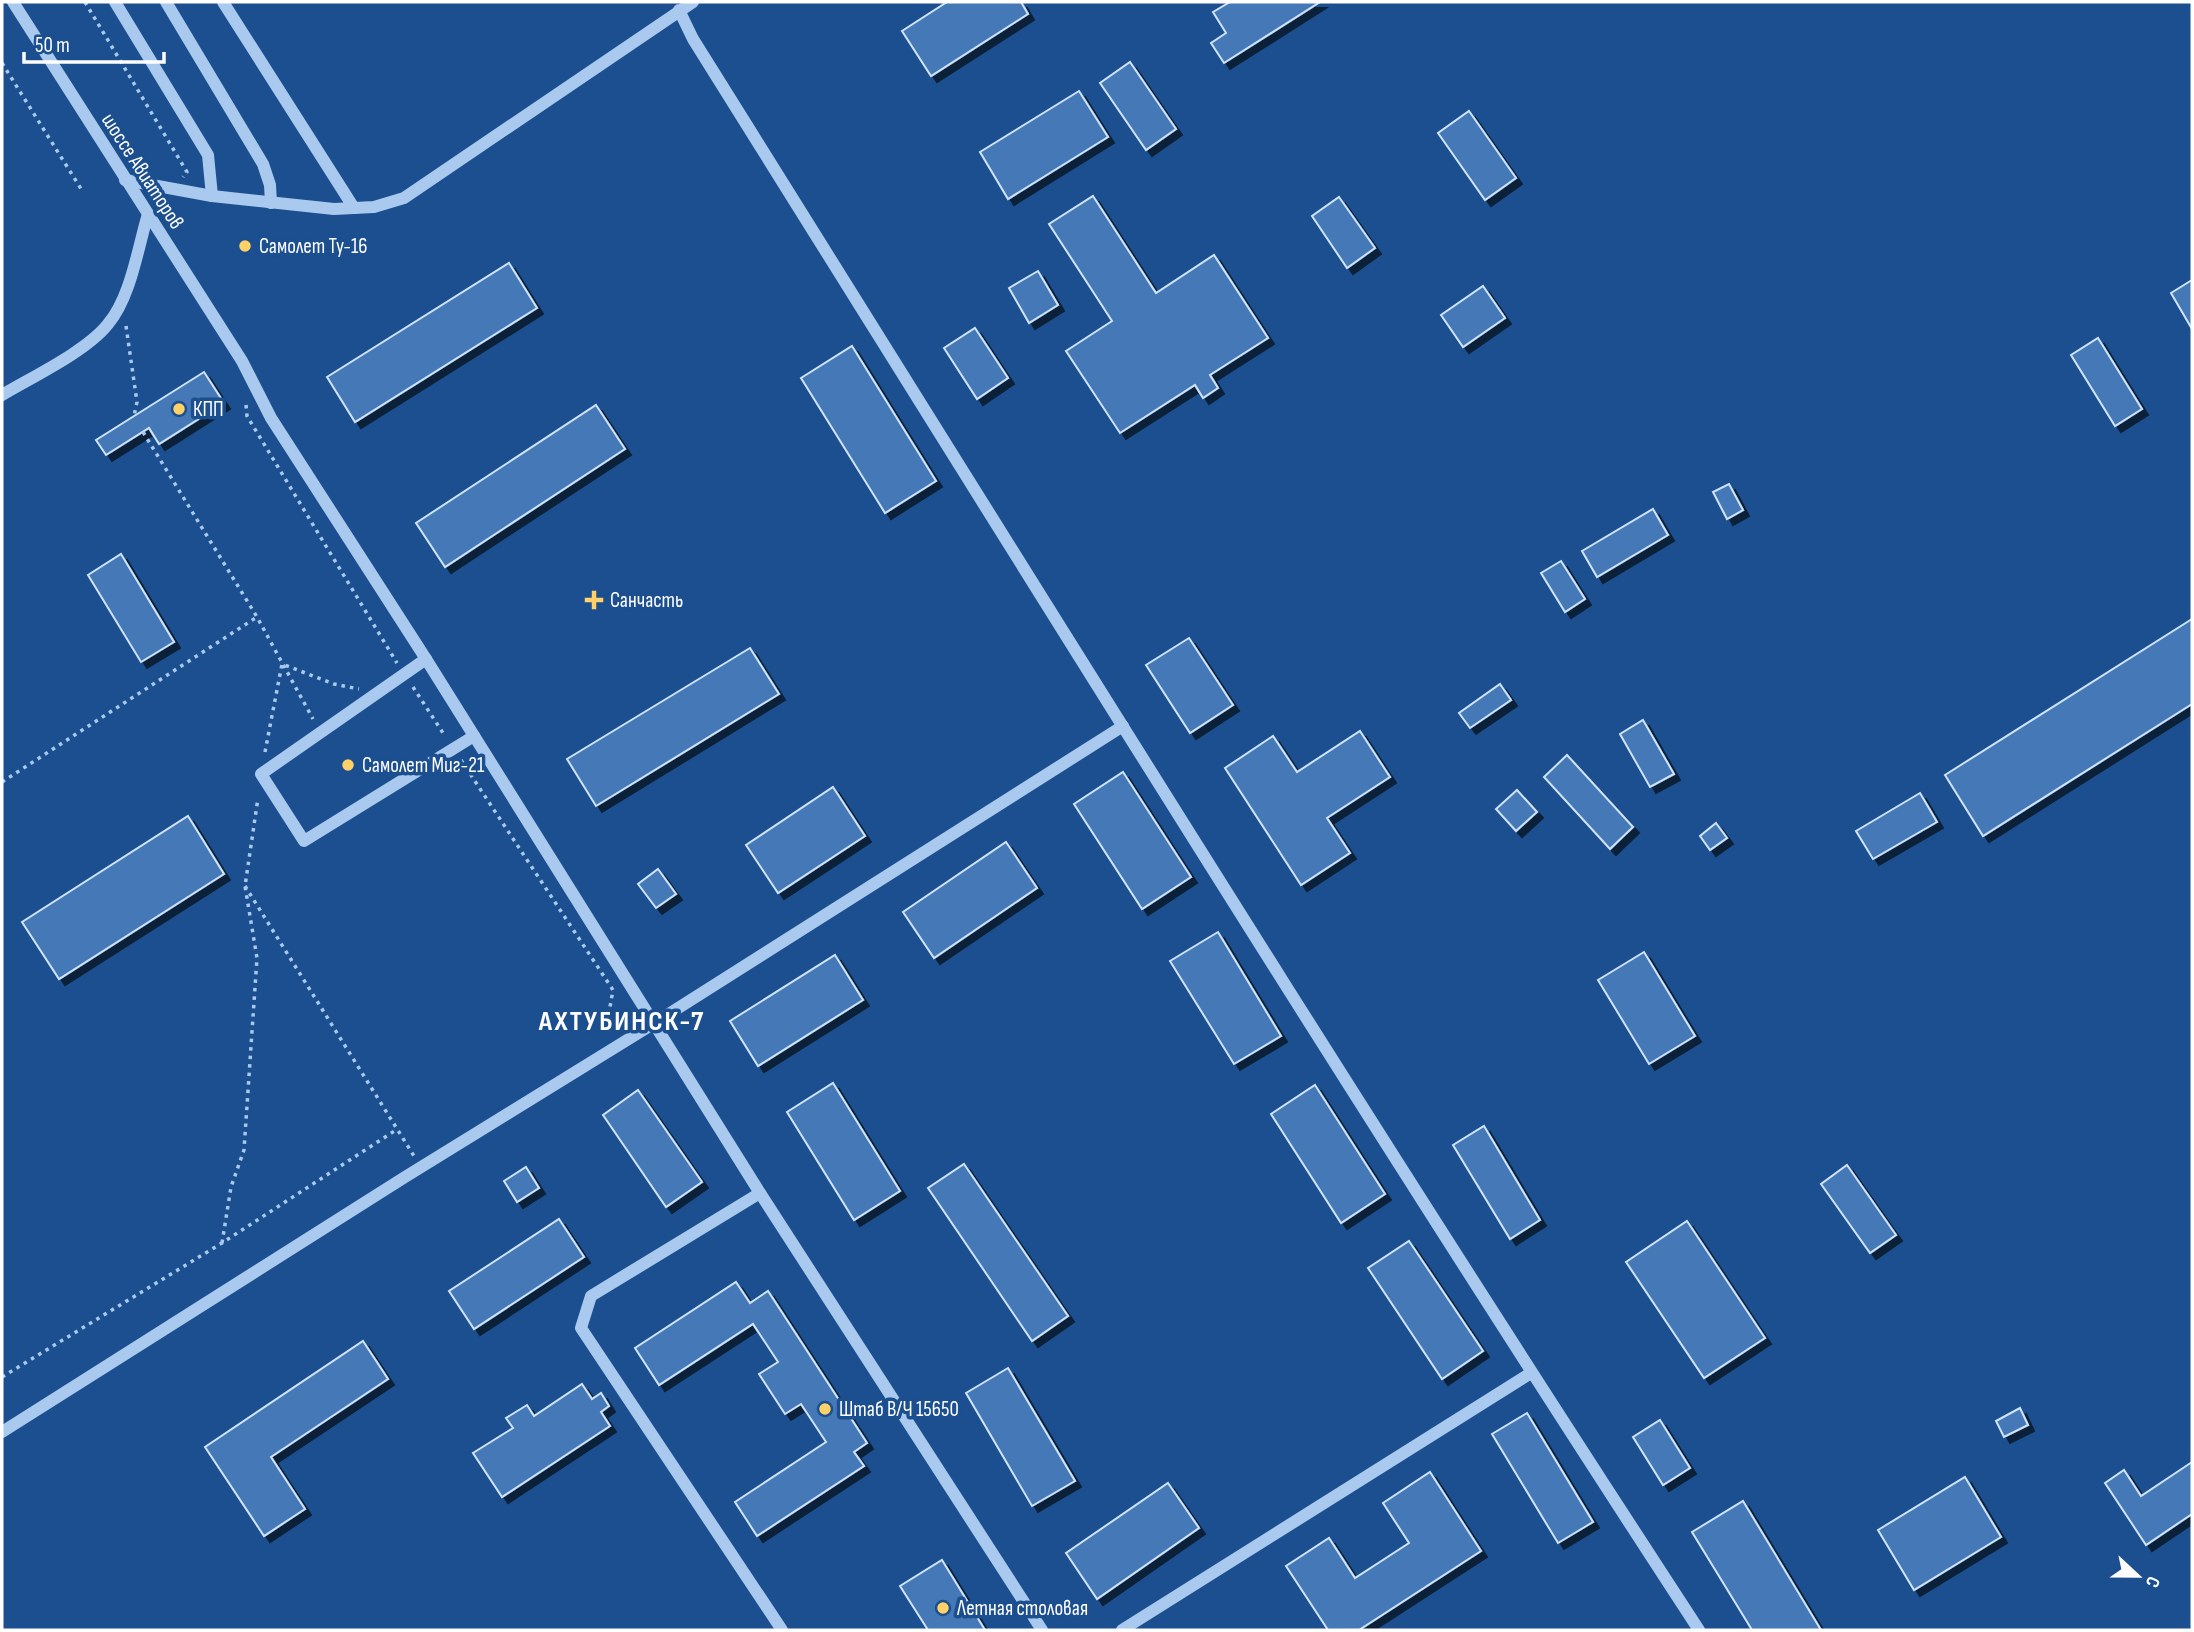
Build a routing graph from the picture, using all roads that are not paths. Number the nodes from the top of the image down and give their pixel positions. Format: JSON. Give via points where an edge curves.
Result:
{"nodes":[{"id":1,"x":13,"y":2,"type":"edge"},
{"id":2,"x":115,"y":2,"type":"edge"},
{"id":3,"x":166,"y":2,"type":"edge"},
{"id":4,"x":223,"y":2,"type":"edge"},
{"id":5,"x":693,"y":2,"type":"edge"},
{"id":6,"x":679,"y":10,"type":"junction"},
{"id":7,"x":125,"y":180,"type":"junction"},
{"id":8,"x":212,"y":197,"type":"junction"},
{"id":9,"x":271,"y":203,"type":"junction"},
{"id":10,"x":354,"y":208,"type":"junction"},
{"id":11,"x":148,"y":214,"type":"junction"},
{"id":12,"x":2,"y":395,"type":"edge"},
{"id":13,"x":426,"y":659,"type":"junction"},
{"id":14,"x":1123,"y":726,"type":"junction"},
{"id":15,"x":474,"y":736,"type":"junction"},
{"id":16,"x":653,"y":1024,"type":"junction"},
{"id":17,"x":760,"y":1193,"type":"junction"},
{"id":18,"x":1531,"y":1373,"type":"junction"},
{"id":19,"x":2,"y":1432,"type":"edge"},
{"id":20,"x":782,"y":1630,"type":"edge"},
{"id":21,"x":1042,"y":1630,"type":"edge"},
{"id":22,"x":1122,"y":1630,"type":"edge"},
{"id":23,"x":1699,"y":1630,"type":"edge"}],
"edges":[{"from":1,"to":7,"type":"street","name":"шоссе Авиаторов"},
{"from":2,"to":8,"type":"street","via":[[208,155]]},
{"from":3,"to":9,"type":"street","via":[[262,164]]},
{"from":4,"to":10,"type":"street"},
{"from":5,"to":6,"type":"street"},
{"from":6,"to":10,"type":"street","via":[[404,198]]},
{"from":6,"to":14,"type":"street"},
{"from":7,"to":8,"type":"street"},
{"from":7,"to":11,"type":"street","name":"шоссе Авиаторов"},
{"from":8,"to":9,"type":"street"},
{"from":9,"to":10,"type":"street"},
{"from":11,"to":12,"type":"street","via":[[131,274],[109,324],[89,343]]},
{"from":11,"to":13,"type":"street","name":"шоссе Авиаторов","via":[[242,361],[271,418]]},
{"from":13,"to":15,"type":"street","name":"шоссе Авиаторов"},
{"from":13,"to":15,"type":"street","via":[[261,774],[304,841]]},
{"from":14,"to":16,"type":"street"},
{"from":14,"to":18,"type":"street"},
{"from":15,"to":16,"type":"street","name":"шоссе Авиаторов"},
{"from":16,"to":17,"type":"street","name":"шоссе Авиаторов"},
{"from":16,"to":19,"type":"street"},
{"from":17,"to":20,"type":"street","via":[[591,1296],[581,1328]]},
{"from":17,"to":21,"type":"street","name":"шоссе Авиаторов"},
{"from":18,"to":22,"type":"street"},
{"from":18,"to":23,"type":"street"}]}
